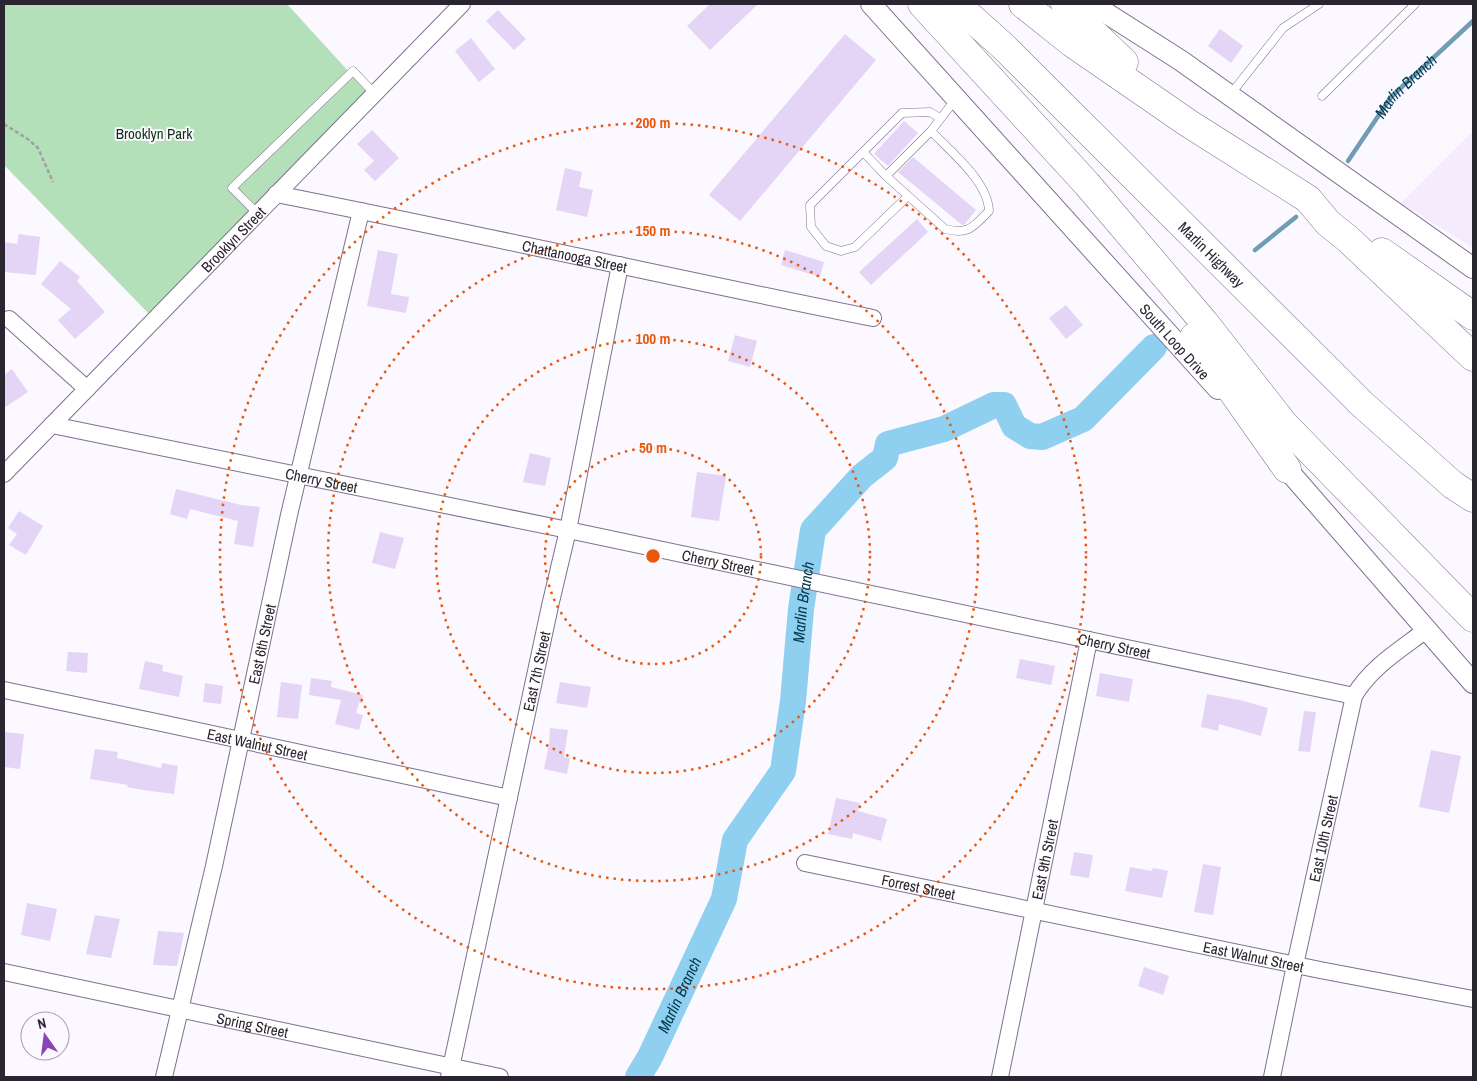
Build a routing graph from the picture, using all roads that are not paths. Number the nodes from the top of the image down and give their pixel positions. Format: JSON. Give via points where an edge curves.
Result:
{"nodes":[{"id":1,"x":462,"y":4,"type":"edge"},
{"id":2,"x":871,"y":4,"type":"edge"},
{"id":3,"x":922,"y":4,"type":"edge"},
{"id":4,"x":956,"y":4,"type":"edge"},
{"id":5,"x":1022,"y":4,"type":"edge"},
{"id":6,"x":1065,"y":4,"type":"edge"},
{"id":7,"x":1092,"y":4,"type":"edge"},
{"id":8,"x":1320,"y":4,"type":"edge"},
{"id":9,"x":1415,"y":4,"type":"edge"},
{"id":10,"x":374,"y":93,"type":"junction"},
{"id":11,"x":1230,"y":95,"type":"junction"},
{"id":12,"x":1322,"y":96,"type":"dead end"},
{"id":13,"x":956,"y":98,"type":"junction"},
{"id":14,"x":940,"y":118,"type":"junction"},
{"id":15,"x":1188,"y":123,"type":"junction"},
{"id":16,"x":930,"y":131,"type":"junction"},
{"id":17,"x":863,"y":152,"type":"junction"},
{"id":18,"x":886,"y":176,"type":"junction"},
{"id":19,"x":1087,"y":184,"type":"junction"},
{"id":20,"x":276,"y":194,"type":"junction"},
{"id":21,"x":908,"y":196,"type":"junction"},
{"id":22,"x":1308,"y":199,"type":"junction"},
{"id":23,"x":361,"y":211,"type":"junction"},
{"id":24,"x":257,"y":213,"type":"junction"},
{"id":25,"x":620,"y":265,"type":"junction"},
{"id":26,"x":1473,"y":268,"type":"edge"},
{"id":27,"x":1473,"y":316,"type":"edge"},
{"id":28,"x":873,"y":318,"type":"dead end"},
{"id":29,"x":9,"y":319,"type":"dead end"},
{"id":30,"x":1473,"y":357,"type":"edge"},
{"id":31,"x":87,"y":389,"type":"junction"},
{"id":32,"x":52,"y":425,"type":"junction"},
{"id":33,"x":1287,"y":469,"type":"junction"},
{"id":34,"x":4,"y":474,"type":"edge"},
{"id":35,"x":298,"y":475,"type":"junction"},
{"id":36,"x":1473,"y":498,"type":"edge"},
{"id":37,"x":568,"y":530,"type":"junction"},
{"id":38,"x":1473,"y":618,"type":"edge"},
{"id":39,"x":1426,"y":630,"type":"junction"},
{"id":40,"x":1089,"y":640,"type":"junction"},
{"id":41,"x":1473,"y":683,"type":"edge"},
{"id":42,"x":4,"y":690,"type":"edge"},
{"id":43,"x":1354,"y":696,"type":"junction"},
{"id":44,"x":241,"y":740,"type":"junction"},
{"id":45,"x":509,"y":798,"type":"junction"},
{"id":46,"x":805,"y":863,"type":"dead end"},
{"id":47,"x":1033,"y":911,"type":"junction"},
{"id":48,"x":1295,"y":965,"type":"junction"},
{"id":49,"x":4,"y":972,"type":"edge"},
{"id":50,"x":1473,"y":1000,"type":"edge"},
{"id":51,"x":180,"y":1009,"type":"junction"},
{"id":52,"x":450,"y":1072,"type":"edge"},
{"id":53,"x":164,"y":1077,"type":"edge"},
{"id":54,"x":500,"y":1077,"type":"edge"},
{"id":55,"x":1000,"y":1077,"type":"edge"},
{"id":56,"x":1272,"y":1077,"type":"edge"}],
"edges":[{"from":1,"to":10,"type":"street","name":"Brooklyn Street"},
{"from":2,"to":13,"type":"street","name":"South Loop Drive"},
{"from":3,"to":19,"type":"highway"},
{"from":4,"to":36,"type":"highway","name":"Marlin Highway","via":[[1011,54],[1362,404],[1453,485]]},
{"from":5,"to":15,"type":"highway","via":[[1072,43]]},
{"from":6,"to":15,"type":"highway"},
{"from":7,"to":11,"type":"street"},
{"from":8,"to":11,"type":"lane","via":[[1283,28]]},
{"from":9,"to":12,"type":"lane"},
{"from":10,"to":20,"type":"street","name":"Brooklyn Street"},
{"from":10,"to":24,"type":"lane","via":[[353,71],[232,188]]},
{"from":11,"to":26,"type":"street"},
{"from":13,"to":14,"type":"lane"},
{"from":13,"to":33,"type":"street","name":"South Loop Drive"},
{"from":14,"to":16,"type":"lane"},
{"from":14,"to":17,"type":"lane","via":[[930,112],[902,113]]},
{"from":15,"to":22,"type":"highway"},
{"from":16,"to":18,"type":"lane"},
{"from":16,"to":21,"type":"lane","via":[[972,174],[982,188],[989,211],[971,228],[957,232],[945,229]]},
{"from":17,"to":18,"type":"lane"},
{"from":17,"to":21,"type":"lane","via":[[810,205],[811,227],[826,246],[841,251],[855,247]]},
{"from":18,"to":21,"type":"lane"},
{"from":19,"to":33,"type":"highway"},
{"from":19,"to":38,"type":"highway","via":[[1204,322],[1284,424]]},
{"from":20,"to":23,"type":"street","name":"Chattanooga Street"},
{"from":20,"to":24,"type":"street","name":"Brooklyn Street"},
{"from":22,"to":27,"type":"highway"},
{"from":22,"to":30,"type":"highway","via":[[1328,222]]},
{"from":23,"to":25,"type":"street","name":"Chattanooga Street"},
{"from":23,"to":35,"type":"street","name":"East 6th Street"},
{"from":24,"to":31,"type":"street","name":"Brooklyn Street"},
{"from":25,"to":28,"type":"street","name":"Chattanooga Street"},
{"from":25,"to":37,"type":"street","name":"East 7th Street"},
{"from":29,"to":31,"type":"street"},
{"from":31,"to":32,"type":"street","name":"Brooklyn Street"},
{"from":32,"to":34,"type":"street","name":"Brooklyn Street"},
{"from":32,"to":35,"type":"street","name":"Cherry Street"},
{"from":33,"to":39,"type":"street","name":"South Loop Drive"},
{"from":35,"to":37,"type":"street","name":"Cherry Street"},
{"from":35,"to":44,"type":"street","name":"East 6th Street"},
{"from":37,"to":40,"type":"street","name":"Cherry Street"},
{"from":37,"to":45,"type":"street","name":"East 7th Street"},
{"from":39,"to":41,"type":"street","name":"South Loop Drive"},
{"from":39,"to":43,"type":"street","name":"East 10th Street","via":[[1374,669]]},
{"from":40,"to":43,"type":"street","name":"Cherry Street"},
{"from":40,"to":47,"type":"street","name":"East 9th Street"},
{"from":42,"to":44,"type":"street","name":"East Walnut Street"},
{"from":43,"to":48,"type":"street","name":"East 10th Street"},
{"from":44,"to":45,"type":"street","name":"East Walnut Street"},
{"from":44,"to":51,"type":"street","name":"East 6th Street"},
{"from":45,"to":52,"type":"street","name":"East 7th Street"},
{"from":46,"to":47,"type":"street","name":"Forrest Street"},
{"from":47,"to":48,"type":"street","name":"East Walnut Street"},
{"from":47,"to":55,"type":"street","name":"East 9th Street"},
{"from":48,"to":50,"type":"street","name":"East Walnut Street"},
{"from":48,"to":56,"type":"street","name":"East 10th Street"},
{"from":49,"to":51,"type":"street","name":"Spring Street"},
{"from":51,"to":52,"type":"street","name":"Spring Street"},
{"from":51,"to":53,"type":"street","name":"East 6th Street"},
{"from":52,"to":54,"type":"street","name":"Spring Street"}]}
